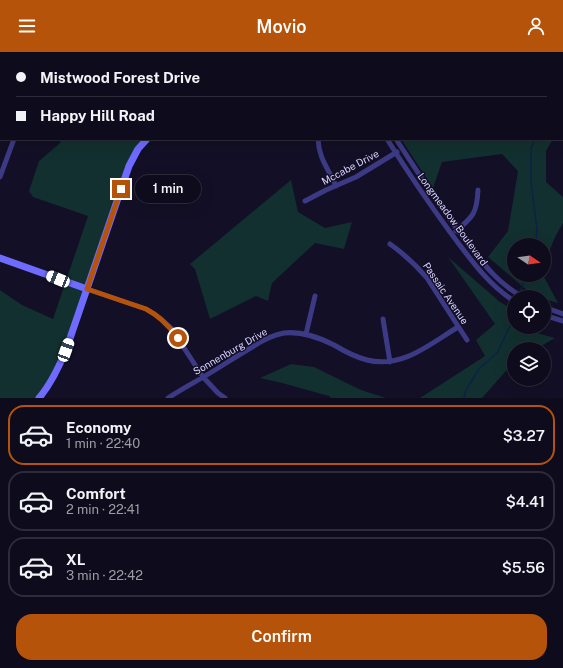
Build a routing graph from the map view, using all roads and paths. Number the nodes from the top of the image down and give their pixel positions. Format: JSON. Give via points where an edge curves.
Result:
{"nodes":[{"id":1,"x":14,"y":140,"type":"edge"},
{"id":2,"x":146,"y":140,"type":"edge"},
{"id":3,"x":318,"y":140,"type":"edge"},
{"id":4,"x":388,"y":140,"type":"edge"},
{"id":5,"x":397,"y":140,"type":"edge"},
{"id":6,"x":402,"y":148,"type":"junction"},
{"id":7,"x":396,"y":152,"type":"junction"},
{"id":8,"x":0,"y":177,"type":"edge"},
{"id":9,"x":336,"y":186,"type":"junction"},
{"id":10,"x":478,"y":190,"type":"dead end"},
{"id":11,"x":305,"y":201,"type":"dead end"},
{"id":12,"x":458,"y":230,"type":"junction"},
{"id":13,"x":452,"y":235,"type":"junction"},
{"id":14,"x":390,"y":244,"type":"dead end"},
{"id":15,"x":0,"y":258,"type":"edge"},
{"id":16,"x":87,"y":289,"type":"junction"},
{"id":17,"x":512,"y":290,"type":"edge"},
{"id":18,"x":315,"y":296,"type":"dead end"},
{"id":19,"x":507,"y":296,"type":"edge"},
{"id":20,"x":551,"y":310,"type":"edge"},
{"id":21,"x":563,"y":314,"type":"edge"},
{"id":22,"x":551,"y":317,"type":"edge"},
{"id":23,"x":383,"y":319,"type":"dead end"},
{"id":24,"x":563,"y":321,"type":"edge"},
{"id":25,"x":458,"y":327,"type":"junction"},
{"id":26,"x":306,"y":334,"type":"junction"},
{"id":27,"x":467,"y":340,"type":"dead end"},
{"id":28,"x":390,"y":362,"type":"junction"},
{"id":29,"x":203,"y":377,"type":"junction"},
{"id":30,"x":39,"y":398,"type":"edge"},
{"id":31,"x":168,"y":398,"type":"edge"},
{"id":32,"x":225,"y":398,"type":"edge"}],
"edges":[{"from":1,"to":8,"type":"street"},
{"from":2,"to":16,"type":"street","via":[[129,166]]},
{"from":3,"to":9,"type":"street","via":[[322,160]]},
{"from":4,"to":7,"type":"street","name":"Longmeadow Boulevard"},
{"from":5,"to":6,"type":"street","name":"Longmeadow Boulevard"},
{"from":6,"to":7,"type":"street","name":"Mccabe Drive"},
{"from":6,"to":12,"type":"street","name":"Longmeadow Boulevard"},
{"from":7,"to":9,"type":"street","name":"Mccabe Drive","via":[[356,177]]},
{"from":7,"to":13,"type":"street","name":"Longmeadow Boulevard"},
{"from":9,"to":11,"type":"street","name":"Mccabe Drive"},
{"from":10,"to":12,"type":"street","via":[[474,212],[469,221]]},
{"from":12,"to":13,"type":"street"},
{"from":12,"to":17,"type":"street","name":"Longmeadow Boulevard","via":[[482,262]]},
{"from":13,"to":19,"type":"street","name":"Longmeadow Boulevard","via":[[485,277]]},
{"from":14,"to":25,"type":"street","name":"Passaic Avenue","via":[[420,269]]},
{"from":15,"to":16,"type":"street"},
{"from":16,"to":29,"type":"street","via":[[146,309],[160,318],[171,328]]},
{"from":16,"to":30,"type":"street","via":[[62,359]]},
{"from":18,"to":26,"type":"street"},
{"from":20,"to":21,"type":"street"},
{"from":22,"to":24,"type":"street"},
{"from":23,"to":28,"type":"street"},
{"from":25,"to":27,"type":"street","name":"Passaic Avenue"},
{"from":25,"to":28,"type":"street","name":"Sonnenburg Drive","via":[[415,354]]},
{"from":26,"to":28,"type":"street","name":"Sonnenburg Drive","via":[[325,340],[362,359]]},
{"from":26,"to":29,"type":"street","name":"Sonnenburg Drive","via":[[284,333],[270,337]]},
{"from":29,"to":31,"type":"street","name":"Sonnenburg Drive"},
{"from":29,"to":32,"type":"street"}]}
